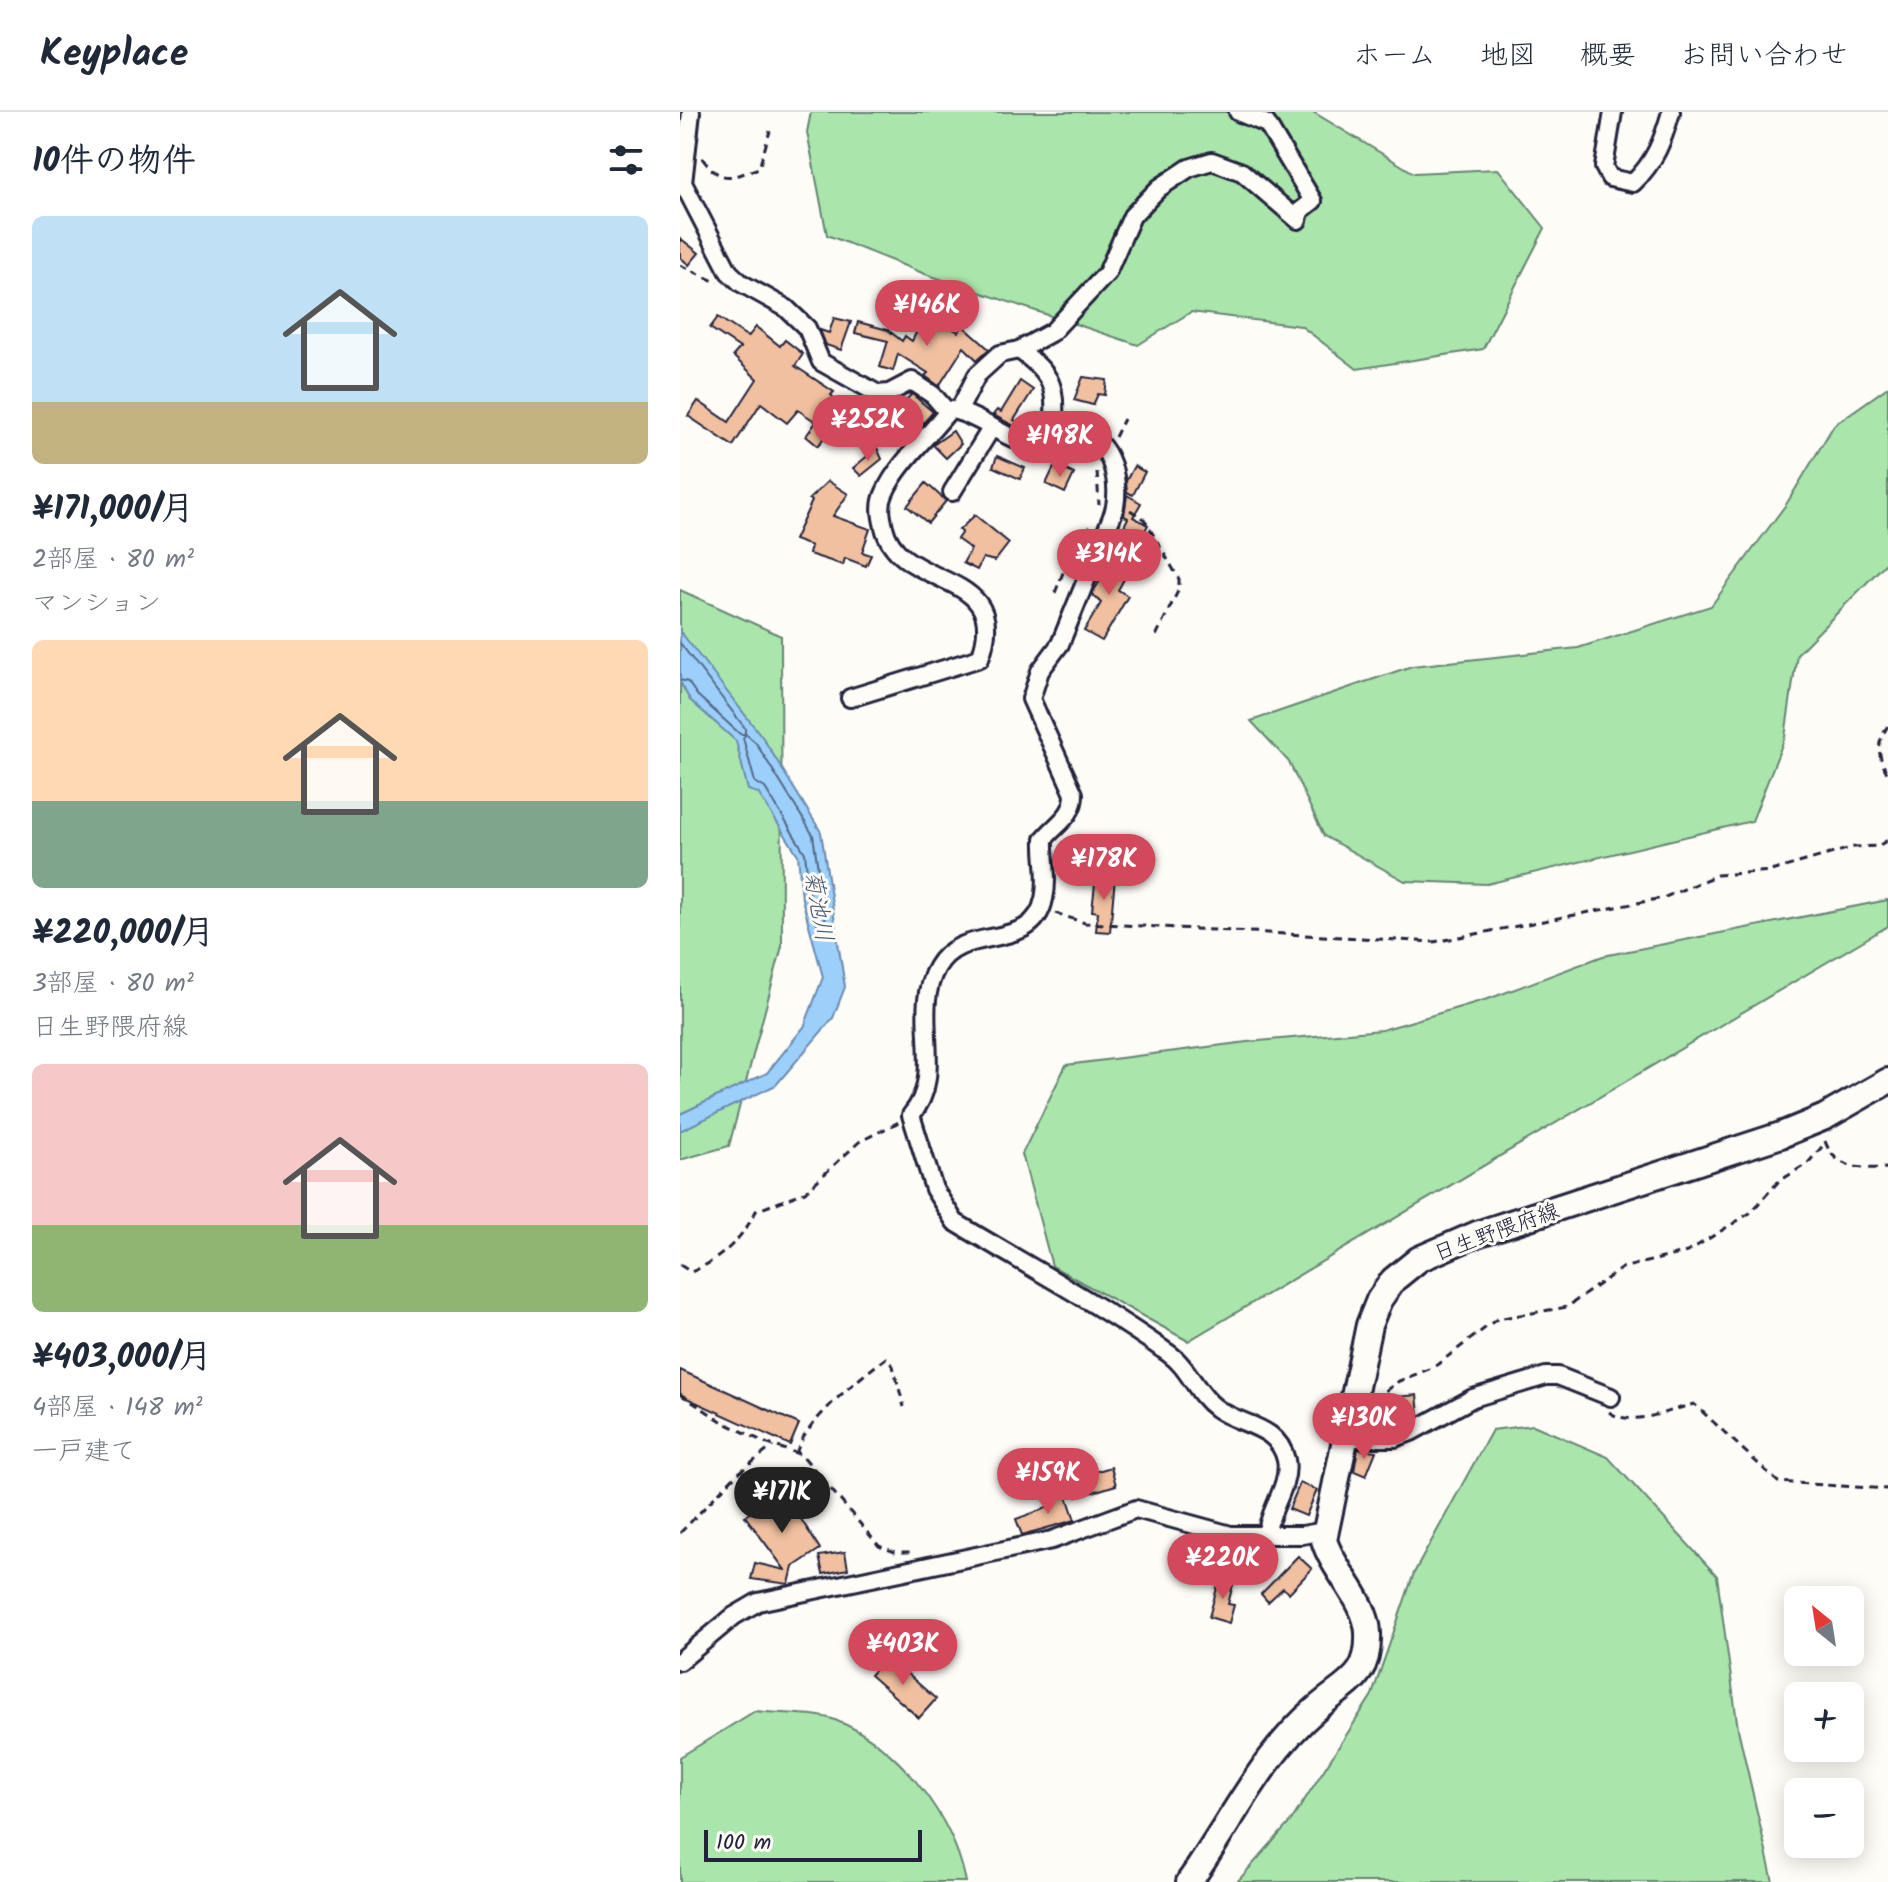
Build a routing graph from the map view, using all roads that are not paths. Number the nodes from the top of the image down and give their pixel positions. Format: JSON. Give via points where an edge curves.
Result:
{"nodes":[{"id":1,"x":691,"y":112,"type":"edge"},
{"id":2,"x":1238,"y":112,"type":"edge"},
{"id":3,"x":1613,"y":112,"type":"edge"},
{"id":4,"x":1671,"y":112,"type":"edge"},
{"id":5,"x":1019,"y":350,"type":"junction"},
{"id":6,"x":954,"y":410,"type":"junction"},
{"id":7,"x":992,"y":427,"type":"junction"},
{"id":8,"x":1025,"y":443,"type":"junction"},
{"id":9,"x":952,"y":492,"type":"dead end"},
{"id":10,"x":850,"y":698,"type":"dead end"},
{"id":11,"x":1888,"y":1081,"type":"edge"},
{"id":12,"x":1611,"y":1397,"type":"dead end"},
{"id":13,"x":1345,"y":1438,"type":"junction"},
{"id":14,"x":1325,"y":1531,"type":"junction"},
{"id":15,"x":1266,"y":1536,"type":"junction"},
{"id":16,"x":680,"y":1661,"type":"edge"},
{"id":17,"x":1189,"y":1882,"type":"edge"}],
"edges":[{"from":1,"to":6,"type":"street","via":[[683,183],[729,272],[797,318],[821,362],[833,370],[878,394],[912,381]]},
{"from":2,"to":5,"type":"street","via":[[1267,124],[1313,201],[1300,211],[1298,220],[1242,172],[1212,161],[1189,168],[1159,188],[1132,216],[1107,273],[1052,332]]},
{"from":3,"to":4,"type":"street","via":[[1604,167],[1610,178],[1633,183],[1662,144]]},
{"from":5,"to":6,"type":"street","via":[[1000,354],[977,375]]},
{"from":5,"to":8,"type":"street","via":[[1049,375],[1055,409],[1053,427]]},
{"from":6,"to":7,"type":"street"},
{"from":6,"to":10,"type":"street","via":[[886,488],[881,515],[895,551],[970,593],[986,620],[987,640],[980,658]]},
{"from":7,"to":8,"type":"street"},
{"from":7,"to":9,"type":"street"},
{"from":8,"to":15,"type":"street","via":[[1045,445],[1069,432],[1081,432],[1107,451],[1114,469],[1116,503],[1060,644],[1033,684],[1031,699],[1074,794],[1074,805],[1044,839],[1044,902],[1034,921],[1023,930],[977,938],[938,964],[927,987],[924,1015],[926,1084],[911,1115],[934,1189],[955,1222],[1170,1354],[1215,1408],[1262,1428],[1277,1441],[1286,1462]]},
{"from":11,"to":13,"type":"main road","name":"日生野隈府線","via":[[1825,1117],[1477,1234],[1419,1259],[1379,1300]]},
{"from":12,"to":13,"type":"street","via":[[1546,1376],[1473,1398],[1395,1438]]},
{"from":13,"to":14,"type":"main road","name":"日生野隈府線"},
{"from":14,"to":15,"type":"street"},
{"from":14,"to":17,"type":"main road","name":"日生野隈府線","via":[[1330,1562],[1368,1629],[1364,1668],[1271,1757]]},
{"from":15,"to":16,"type":"street","via":[[1231,1535],[1136,1509],[1052,1540],[758,1602]]}]}
